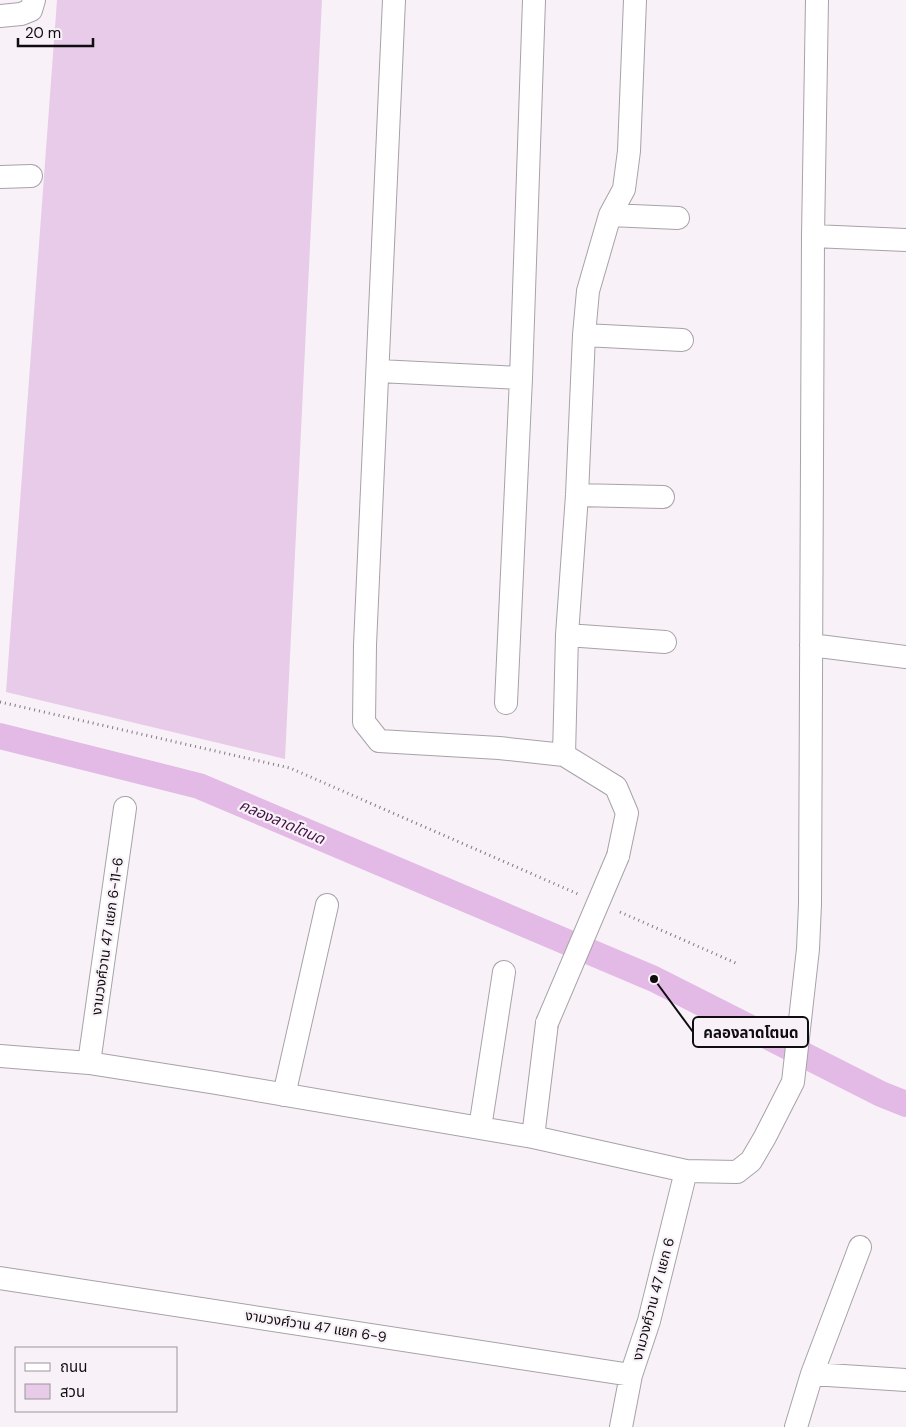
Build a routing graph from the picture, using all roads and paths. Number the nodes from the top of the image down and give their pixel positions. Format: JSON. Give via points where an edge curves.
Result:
{"nodes":[{"id":1,"x":34,"y":0,"type":"edge"},
{"id":2,"x":394,"y":0,"type":"edge"},
{"id":3,"x":534,"y":0,"type":"edge"},
{"id":4,"x":635,"y":0,"type":"edge"},
{"id":5,"x":817,"y":0,"type":"edge"},
{"id":6,"x":0,"y":16,"type":"edge"},
{"id":7,"x":31,"y":176,"type":"dead end"},
{"id":8,"x":0,"y":177,"type":"edge"},
{"id":9,"x":610,"y":215,"type":"junction"},
{"id":10,"x":678,"y":218,"type":"dead end"},
{"id":11,"x":813,"y":236,"type":"junction"},
{"id":12,"x":906,"y":240,"type":"edge"},
{"id":13,"x":584,"y":335,"type":"junction"},
{"id":14,"x":682,"y":340,"type":"dead end"},
{"id":15,"x":379,"y":371,"type":"junction"},
{"id":16,"x":521,"y":378,"type":"junction"},
{"id":17,"x":577,"y":495,"type":"junction"},
{"id":18,"x":663,"y":498,"type":"dead end"},
{"id":19,"x":567,"y":635,"type":"junction"},
{"id":20,"x":665,"y":642,"type":"dead end"},
{"id":21,"x":811,"y":645,"type":"junction"},
{"id":22,"x":906,"y":657,"type":"edge"},
{"id":23,"x":0,"y":702,"type":"edge"},
{"id":24,"x":506,"y":703,"type":"dead end"},
{"id":25,"x":564,"y":754,"type":"junction"},
{"id":26,"x":125,"y":808,"type":"dead end"},
{"id":27,"x":583,"y":896,"type":"dead end"},
{"id":28,"x":327,"y":905,"type":"dead end"},
{"id":29,"x":619,"y":912,"type":"dead end"},
{"id":30,"x":738,"y":964,"type":"dead end"},
{"id":31,"x":504,"y":972,"type":"dead end"},
{"id":32,"x":0,"y":1056,"type":"edge"},
{"id":33,"x":89,"y":1064,"type":"junction"},
{"id":34,"x":284,"y":1095,"type":"junction"},
{"id":35,"x":480,"y":1128,"type":"junction"},
{"id":36,"x":533,"y":1137,"type":"junction"},
{"id":37,"x":686,"y":1171,"type":"junction"},
{"id":38,"x":860,"y":1247,"type":"dead end"},
{"id":39,"x":0,"y":1278,"type":"edge"},
{"id":40,"x":812,"y":1374,"type":"junction"},
{"id":41,"x":632,"y":1375,"type":"junction"},
{"id":42,"x":906,"y":1380,"type":"edge"},
{"id":43,"x":621,"y":1427,"type":"edge"},
{"id":44,"x":796,"y":1427,"type":"edge"}],
"edges":[{"from":1,"to":6,"type":"street","via":[[31,10]]},
{"from":2,"to":15,"type":"street"},
{"from":3,"to":16,"type":"street"},
{"from":4,"to":9,"type":"street","via":[[629,151],[624,189]]},
{"from":5,"to":11,"type":"street"},
{"from":7,"to":8,"type":"street"},
{"from":9,"to":10,"type":"street"},
{"from":9,"to":13,"type":"street","via":[[588,291]]},
{"from":11,"to":12,"type":"street"},
{"from":11,"to":21,"type":"street"},
{"from":13,"to":14,"type":"street"},
{"from":13,"to":17,"type":"street"},
{"from":15,"to":16,"type":"street"},
{"from":15,"to":25,"type":"street","via":[[364,722],[379,741]]},
{"from":16,"to":24,"type":"street"},
{"from":17,"to":18,"type":"street"},
{"from":17,"to":19,"type":"street"},
{"from":19,"to":20,"type":"street"},
{"from":19,"to":25,"type":"street"},
{"from":21,"to":22,"type":"street"},
{"from":21,"to":37,"type":"street","via":[[810,904],[793,1082],[751,1161],[737,1172]]},
{"from":23,"to":27,"type":"path","via":[[290,768]]},
{"from":25,"to":36,"type":"street","bridge":true,"via":[[616,787],[627,813],[618,856],[547,1023]]},
{"from":26,"to":33,"type":"street","name":"งามวงศ์วาน 47 แยก 6-11-6"},
{"from":28,"to":34,"type":"street"},
{"from":29,"to":30,"type":"path"},
{"from":31,"to":35,"type":"street"},
{"from":32,"to":33,"type":"street"},
{"from":33,"to":34,"type":"street"},
{"from":34,"to":35,"type":"street"},
{"from":35,"to":36,"type":"street"},
{"from":36,"to":37,"type":"street"},
{"from":37,"to":41,"type":"street","name":"งามวงศ์วาน 47 แยก 6","via":[[649,1321]]},
{"from":38,"to":40,"type":"street"},
{"from":39,"to":41,"type":"street","name":"งามวงศ์วาน 47 แยก 6-9"},
{"from":40,"to":42,"type":"street"},
{"from":40,"to":44,"type":"street"},
{"from":41,"to":43,"type":"street","name":"งามวงศ์วาน 47 แยก 6"}]}
